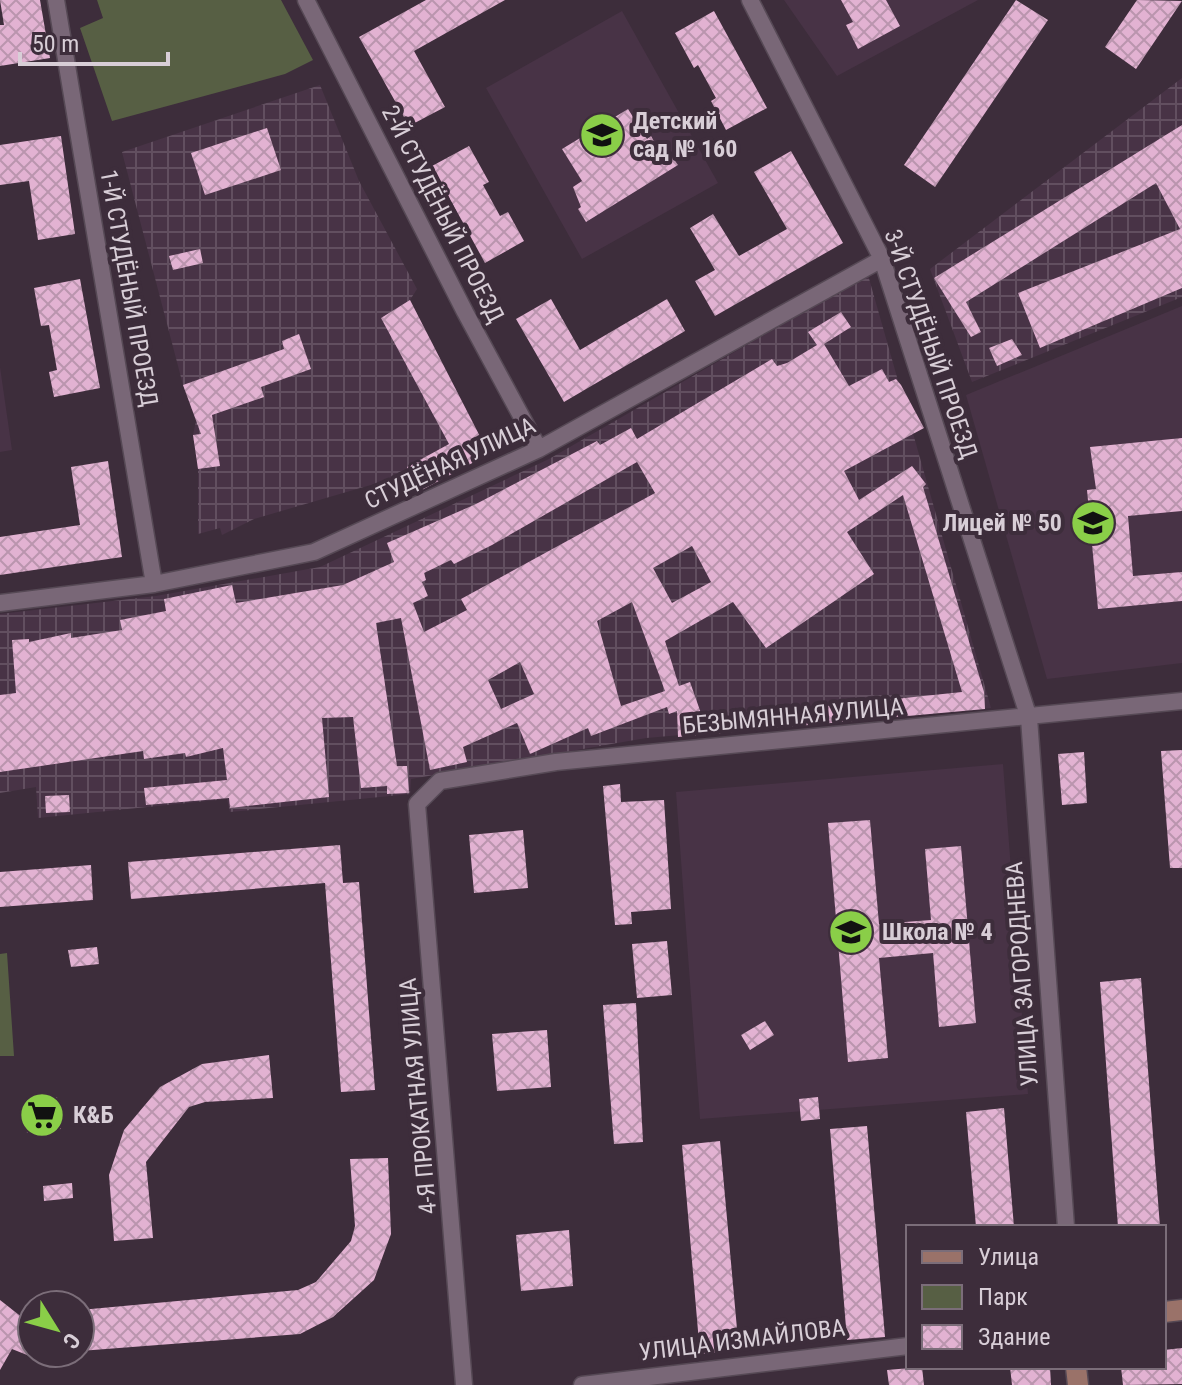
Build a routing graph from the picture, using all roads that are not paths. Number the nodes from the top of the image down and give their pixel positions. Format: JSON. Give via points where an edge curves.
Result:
{"nodes":[{"id":1,"x":56,"y":0,"type":"edge"},
{"id":2,"x":306,"y":0,"type":"edge"},
{"id":3,"x":750,"y":0,"type":"edge"},
{"id":4,"x":882,"y":259,"type":"junction"},
{"id":5,"x":539,"y":449,"type":"junction"},
{"id":6,"x":154,"y":584,"type":"junction"},
{"id":7,"x":0,"y":603,"type":"edge"},
{"id":8,"x":1182,"y":701,"type":"edge"},
{"id":9,"x":1029,"y":718,"type":"junction"},
{"id":10,"x":417,"y":804,"type":"joint"},
{"id":11,"x":1066,"y":1225,"type":"edge"},
{"id":12,"x":906,"y":1346,"type":"edge"},
{"id":13,"x":464,"y":1385,"type":"edge"},
{"id":14,"x":582,"y":1385,"type":"edge"}],
"edges":[{"from":1,"to":6,"type":"street","name":"1-Й СТУДЁНЫЙ ПРОЕЗД"},
{"from":2,"to":5,"type":"street","name":"2-Й СТУДЁНЫЙ ПРОЕЗД"},
{"from":3,"to":4,"type":"street","name":"3-Й СТУДЁНЫЙ ПРОЕЗД"},
{"from":4,"to":5,"type":"street","name":"СТУДЁНАЯ УЛИЦА"},
{"from":4,"to":9,"type":"street","name":"3-Й СТУДЁНЫЙ ПРОЕЗД"},
{"from":5,"to":6,"type":"street","name":"СТУДЁНАЯ УЛИЦА","via":[[314,552]]},
{"from":6,"to":7,"type":"street","name":"СТУДЁНАЯ УЛИЦА"},
{"from":8,"to":9,"type":"street","name":"БЕЗЫМЯННАЯ УЛИЦА"},
{"from":9,"to":10,"type":"street","name":"БЕЗЫМЯННАЯ УЛИЦА","via":[[556,762],[440,781]]},
{"from":9,"to":11,"type":"street","name":"УЛИЦА ЗАГОРОДНЕВА"},
{"from":10,"to":13,"type":"street","name":"4-Я ПРОКАТНАЯ УЛИЦА"},
{"from":12,"to":14,"type":"street","name":"УЛИЦА ИЗМАЙЛОВА"}]}
